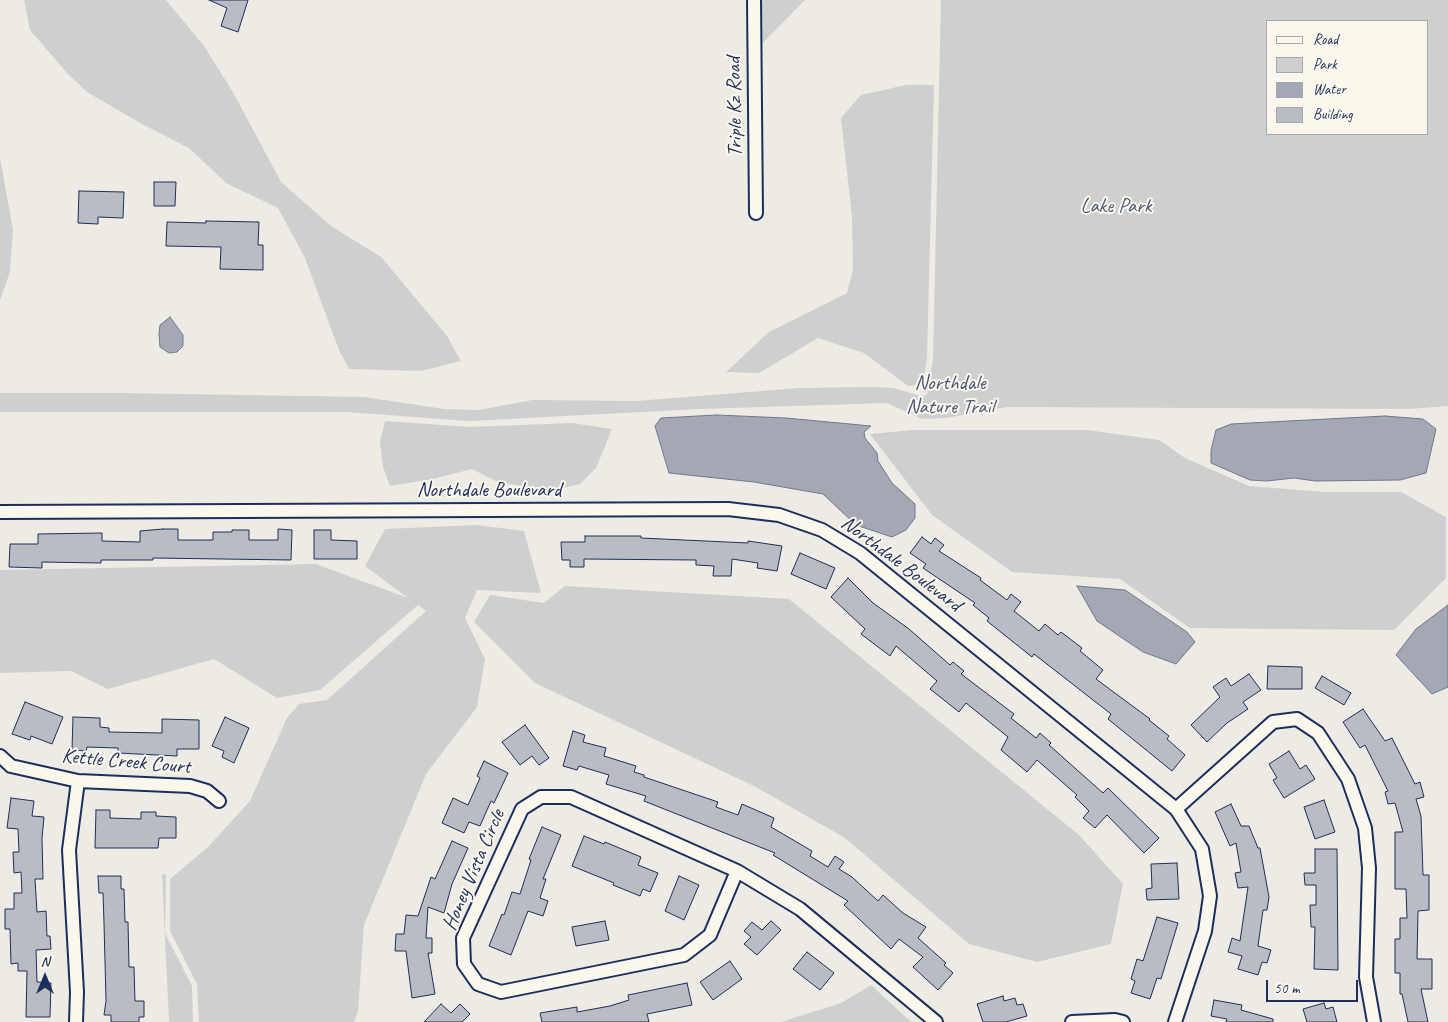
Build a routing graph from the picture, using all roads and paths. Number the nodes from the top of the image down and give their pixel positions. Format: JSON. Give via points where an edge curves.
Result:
{"nodes":[{"id":1,"x":754,"y":0,"type":"edge"},
{"id":2,"x":756,"y":213,"type":"dead end"},
{"id":3,"x":0,"y":512,"type":"edge"},
{"id":4,"x":0,"y":756,"type":"edge"},
{"id":5,"x":78,"y":781,"type":"junction"},
{"id":6,"x":219,"y":801,"type":"dead end"},
{"id":7,"x":1176,"y":809,"type":"junction"},
{"id":8,"x":737,"y":871,"type":"junction"},
{"id":9,"x":76,"y":1022,"type":"edge"},
{"id":10,"x":936,"y":1022,"type":"edge"},
{"id":11,"x":1072,"y":1022,"type":"edge"},
{"id":12,"x":1123,"y":1022,"type":"edge"},
{"id":13,"x":1175,"y":1022,"type":"edge"},
{"id":14,"x":1374,"y":1022,"type":"edge"}],
"edges":[{"from":1,"to":2,"type":"street","name":"Triple Kz Road"},
{"from":3,"to":7,"type":"street","name":"Northdale Boulevard","via":[[728,509],[779,515],[822,530],[860,553]]},
{"from":4,"to":5,"type":"street","name":"Kettle Creek Court","via":[[11,766]]},
{"from":5,"to":6,"type":"street","name":"Kettle Creek Court","via":[[190,786],[207,791]]},
{"from":5,"to":9,"type":"street","via":[[70,850],[78,992]]},
{"from":7,"to":13,"type":"street","name":"Northdale Boulevard","via":[[1202,849],[1210,896],[1205,931]]},
{"from":7,"to":14,"type":"street","via":[[1272,722],[1297,719],[1318,733],[1348,779],[1364,828],[1369,868],[1366,977]]},
{"from":8,"to":8,"type":"street","name":"Honey Vista Circle","via":[[710,935],[684,955],[501,992],[478,984],[464,964],[464,938],[522,809],[541,797],[571,797]]},
{"from":8,"to":10,"type":"street","name":"Honey Vista Circle","via":[[800,909]]},
{"from":11,"to":12,"type":"street"}]}
